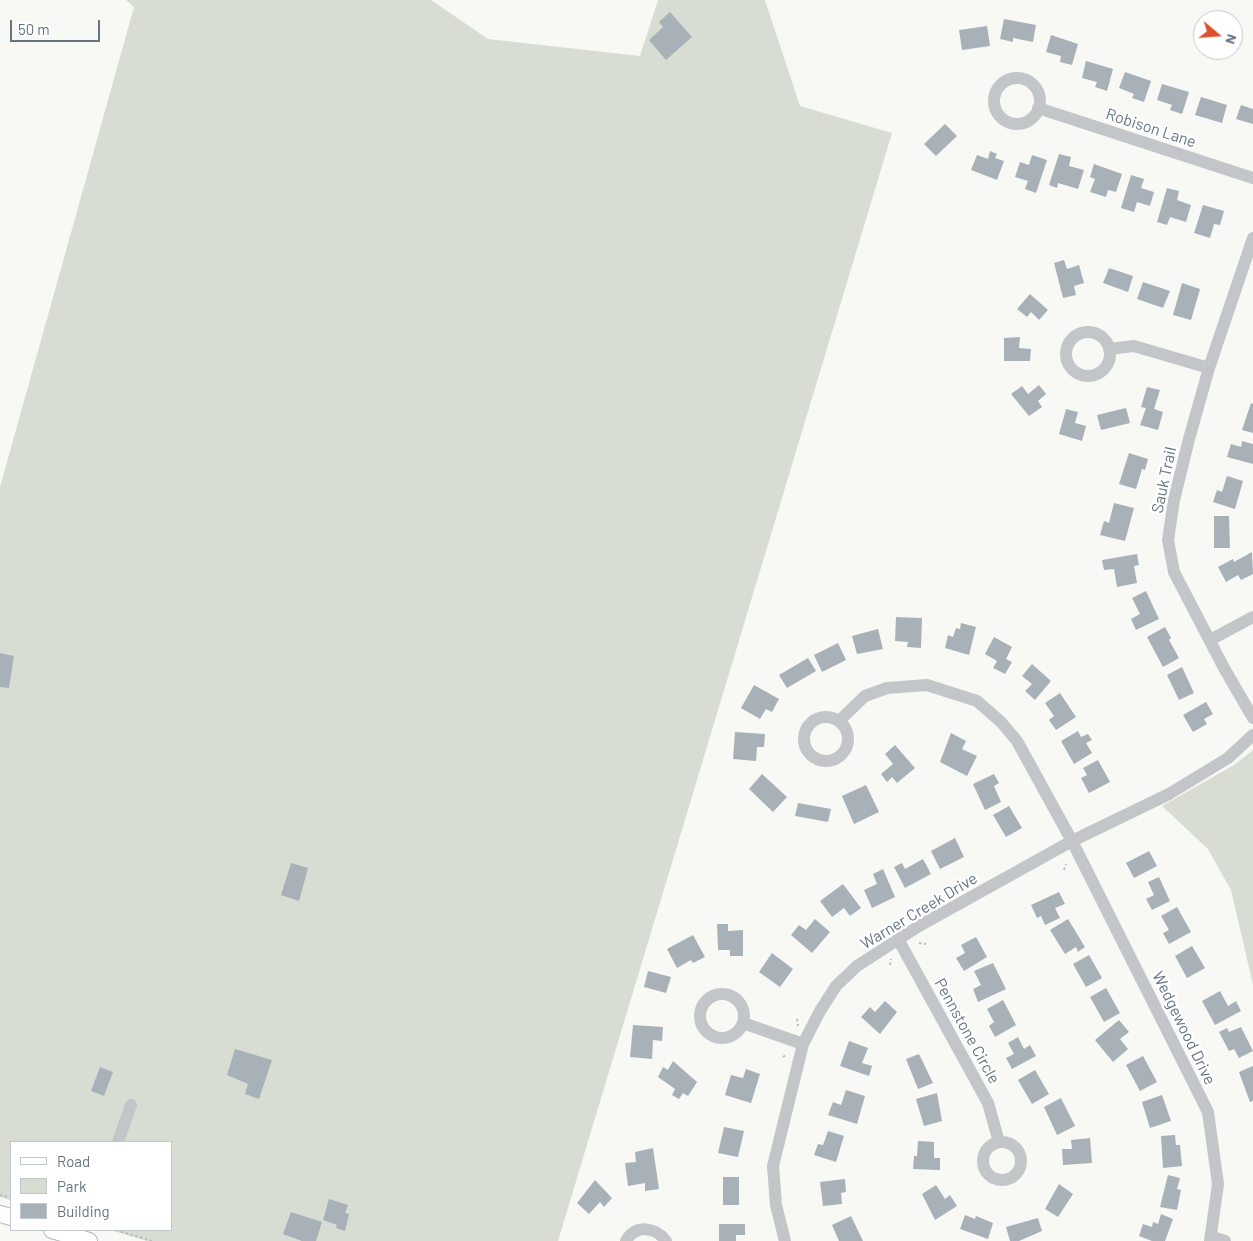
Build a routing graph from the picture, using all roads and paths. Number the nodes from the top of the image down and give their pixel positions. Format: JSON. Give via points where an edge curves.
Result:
{"nodes":[{"id":1,"x":1038,"y":108,"type":"dead end"},
{"id":2,"x":1253,"y":178,"type":"edge"},
{"id":3,"x":1253,"y":238,"type":"edge"},
{"id":4,"x":1109,"y":349,"type":"dead end"},
{"id":5,"x":1209,"y":368,"type":"junction"},
{"id":6,"x":1253,"y":617,"type":"edge"},
{"id":7,"x":1210,"y":640,"type":"junction"},
{"id":8,"x":1253,"y":718,"type":"edge"},
{"id":9,"x":839,"y":720,"type":"dead end"},
{"id":10,"x":1253,"y":735,"type":"edge"},
{"id":11,"x":1072,"y":841,"type":"junction"},
{"id":12,"x":1066,"y":864,"type":"dead end"},
{"id":13,"x":1064,"y":870,"type":"dead end"},
{"id":14,"x":898,"y":939,"type":"junction"},
{"id":15,"x":919,"y":943,"type":"dead end"},
{"id":16,"x":926,"y":944,"type":"dead end"},
{"id":17,"x":891,"y":959,"type":"dead end"},
{"id":18,"x":890,"y":965,"type":"dead end"},
{"id":19,"x":797,"y":1019,"type":"dead end"},
{"id":20,"x":742,"y":1023,"type":"dead end"},
{"id":21,"x":798,"y":1026,"type":"dead end"},
{"id":22,"x":803,"y":1044,"type":"junction"},
{"id":23,"x":789,"y":1053,"type":"dead end"},
{"id":24,"x":782,"y":1057,"type":"dead end"},
{"id":25,"x":130,"y":1105,"type":"dead end"},
{"id":26,"x":118,"y":1141,"type":"edge"},
{"id":27,"x":999,"y":1142,"type":"dead end"},
{"id":28,"x":59,"y":1231,"type":"edge"},
{"id":29,"x":119,"y":1231,"type":"edge"},
{"id":30,"x":72,"y":1233,"type":"edge"},
{"id":31,"x":1211,"y":1239,"type":"edge"},
{"id":32,"x":88,"y":1241,"type":"edge"},
{"id":33,"x":152,"y":1241,"type":"edge"},
{"id":34,"x":626,"y":1241,"type":"edge"},
{"id":35,"x":666,"y":1241,"type":"edge"},
{"id":36,"x":785,"y":1241,"type":"edge"},
{"id":37,"x":1225,"y":1241,"type":"edge"}],
"edges":[{"from":1,"to":2,"type":"street","name":"Robison Lane"},
{"from":3,"to":5,"type":"street","name":"Sauk Trail"},
{"from":4,"to":5,"type":"street","via":[[1134,346]]},
{"from":5,"to":7,"type":"street","name":"Sauk Trail","via":[[1179,482],[1168,540],[1174,572]]},
{"from":6,"to":7,"type":"street"},
{"from":7,"to":8,"type":"street","name":"Sauk Trail"},
{"from":9,"to":11,"type":"street","name":"Wedgewood Drive","via":[[865,696],[887,688],[927,685],[977,701],[1017,741]]},
{"from":10,"to":11,"type":"street","name":"Warner Creek Drive","via":[[1228,758],[1200,776]]},
{"from":11,"to":14,"type":"street","name":"Warner Creek Drive"},
{"from":11,"to":31,"type":"street","name":"Wedgewood Drive","via":[[1208,1112],[1218,1184]]},
{"from":12,"to":13,"type":"path"},
{"from":14,"to":22,"type":"street","name":"Warner Creek Drive","via":[[858,966],[836,986]]},
{"from":14,"to":27,"type":"street","name":"Pennstone Circle","via":[[988,1103]]},
{"from":15,"to":16,"type":"path"},
{"from":17,"to":18,"type":"path"},
{"from":19,"to":21,"type":"path"},
{"from":20,"to":22,"type":"street"},
{"from":22,"to":36,"type":"street","name":"Warner Creek Drive","via":[[773,1166],[776,1205]]},
{"from":23,"to":24,"type":"path"},
{"from":25,"to":26,"type":"street"},
{"from":28,"to":30,"type":"main road"},
{"from":29,"to":33,"type":"path"},
{"from":30,"to":32,"type":"main road"},
{"from":31,"to":37,"type":"street"},
{"from":34,"to":35,"type":"street","via":[[634,1232],[649,1229],[662,1235]]}]}
